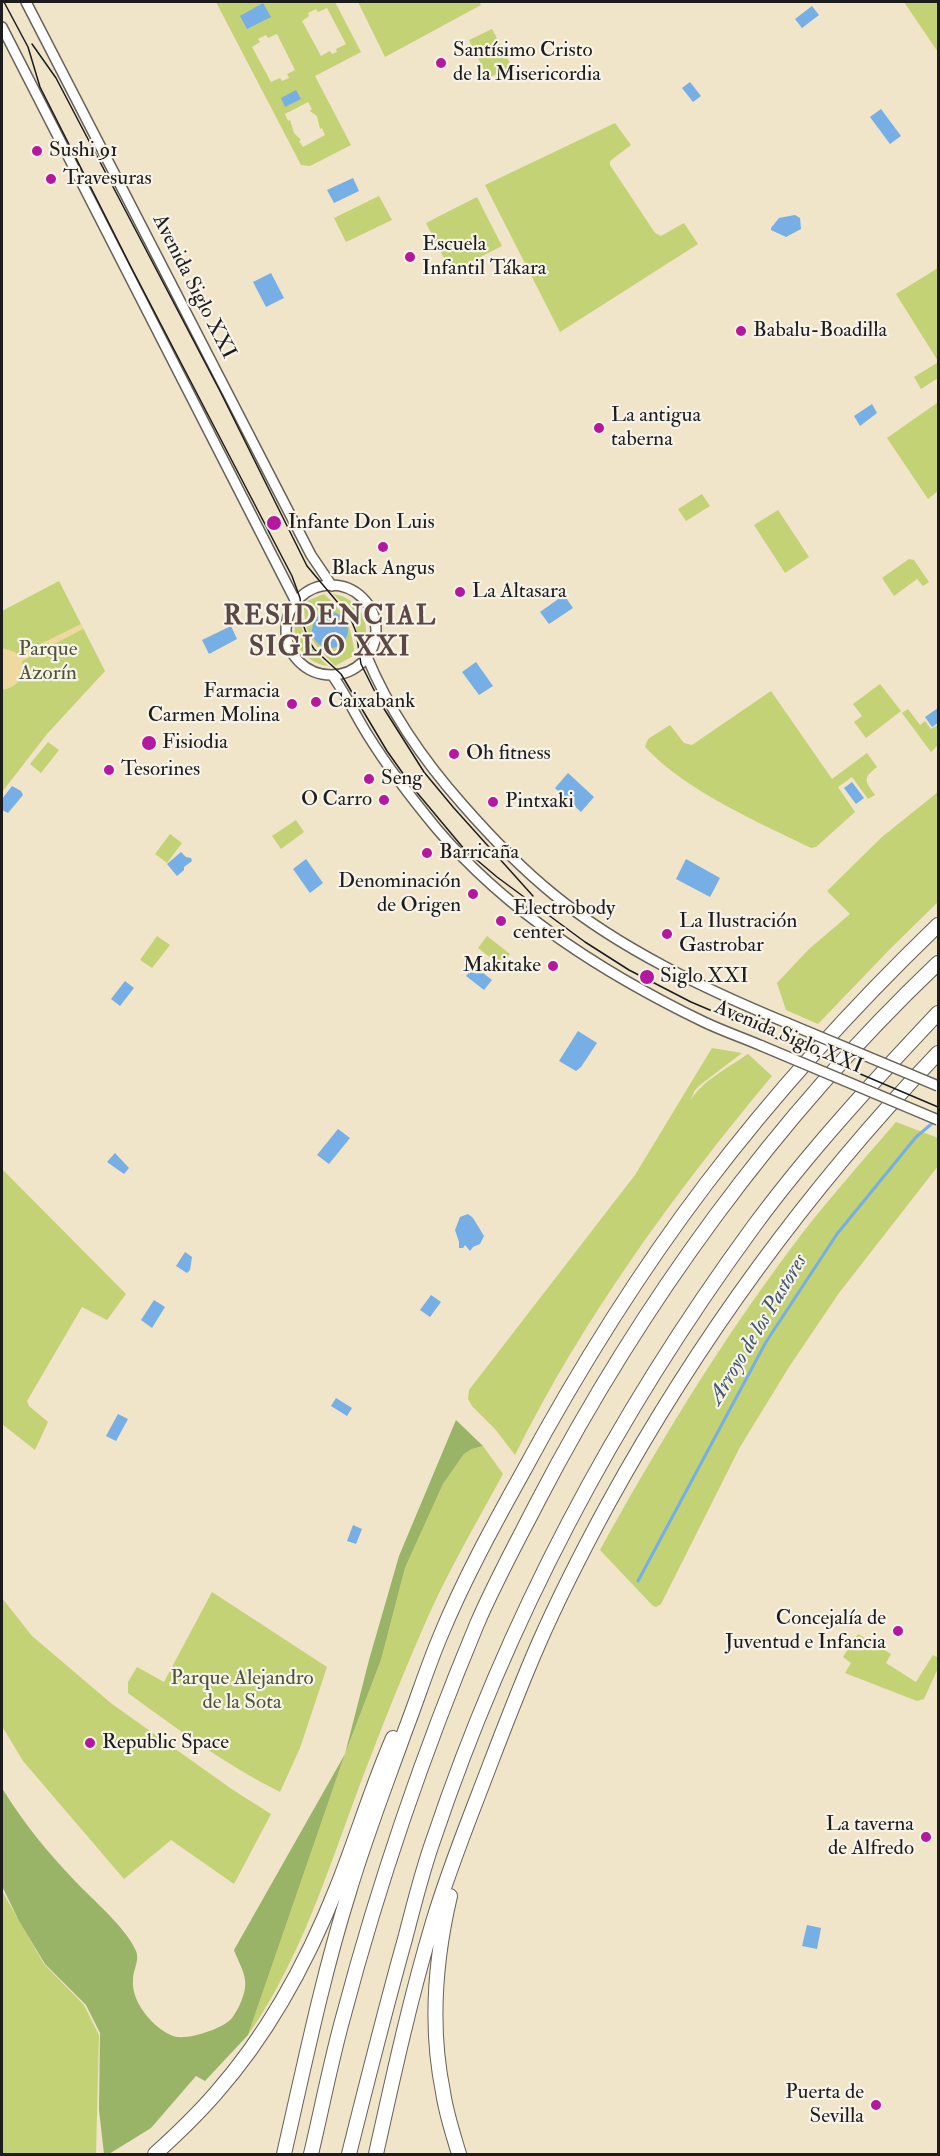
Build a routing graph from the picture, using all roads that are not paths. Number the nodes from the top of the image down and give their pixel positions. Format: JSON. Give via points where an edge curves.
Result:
{"nodes":[{"id":1,"x":26,"y":2,"type":"edge"},
{"id":2,"x":2,"y":27,"type":"edge"},
{"id":3,"x":332,"y":586,"type":"junction"},
{"id":4,"x":296,"y":602,"type":"junction"},
{"id":5,"x":367,"y":657,"type":"junction"},
{"id":6,"x":332,"y":675,"type":"junction"},
{"id":7,"x":939,"y":925,"type":"edge"},
{"id":8,"x":939,"y":963,"type":"edge"},
{"id":9,"x":939,"y":1013,"type":"edge"},
{"id":10,"x":939,"y":1053,"type":"edge"},
{"id":11,"x":939,"y":1086,"type":"edge"},
{"id":12,"x":938,"y":1120,"type":"edge"},
{"id":13,"x":439,"y":1638,"type":"junction"},
{"id":14,"x":465,"y":1830,"type":"junction"},
{"id":15,"x":155,"y":2154,"type":"edge"},
{"id":16,"x":284,"y":2154,"type":"edge"},
{"id":17,"x":311,"y":2154,"type":"edge"},
{"id":18,"x":349,"y":2154,"type":"edge"},
{"id":19,"x":376,"y":2154,"type":"edge"},
{"id":20,"x":459,"y":2154,"type":"edge"}],
"edges":[{"from":1,"to":3,"type":"street","name":"Avenida Siglo XXI","via":[[311,555]]},
{"from":2,"to":4,"type":"street"},
{"from":3,"to":4,"type":"street","via":[[310,591]]},
{"from":3,"to":5,"type":"street","via":[[352,591],[371,610],[376,635]]},
{"from":4,"to":6,"type":"street","via":[[287,623],[289,646],[309,669]]},
{"from":5,"to":6,"type":"street","via":[[352,670]]},
{"from":5,"to":11,"type":"street","name":"Avenida Siglo XXI","bridge":true,"via":[[380,689],[437,774],[481,826],[554,895],[621,940],[746,1006]]},
{"from":6,"to":12,"type":"street","name":"Avenida Siglo XXI","bridge":true,"via":[[370,738],[436,828],[519,907],[603,968],[706,1023]]},
{"from":7,"to":13,"type":"highway","via":[[798,1071],[706,1184],[643,1272],[560,1403]]},
{"from":8,"to":17,"type":"highway","via":[[838,1066],[730,1197],[628,1345],[586,1411],[547,1484],[478,1622],[432,1736],[375,1904]]},
{"from":9,"to":18,"type":"highway","via":[[848,1110],[756,1223],[630,1410],[557,1543],[505,1655],[433,1840],[379,2030]]},
{"from":10,"to":14,"type":"highway","via":[[856,1144],[789,1226],[731,1305],[657,1418],[591,1537],[538,1645]]},
{"from":13,"to":15,"type":"highway","via":[[390,1743],[333,1897],[285,1994],[216,2093]]},
{"from":13,"to":16,"type":"highway","via":[[349,1892]]},
{"from":14,"to":19,"type":"highway","via":[[433,1920]]},
{"from":14,"to":20,"type":"highway","via":[[443,1923],[437,1974],[436,2032],[442,2092]]}]}
